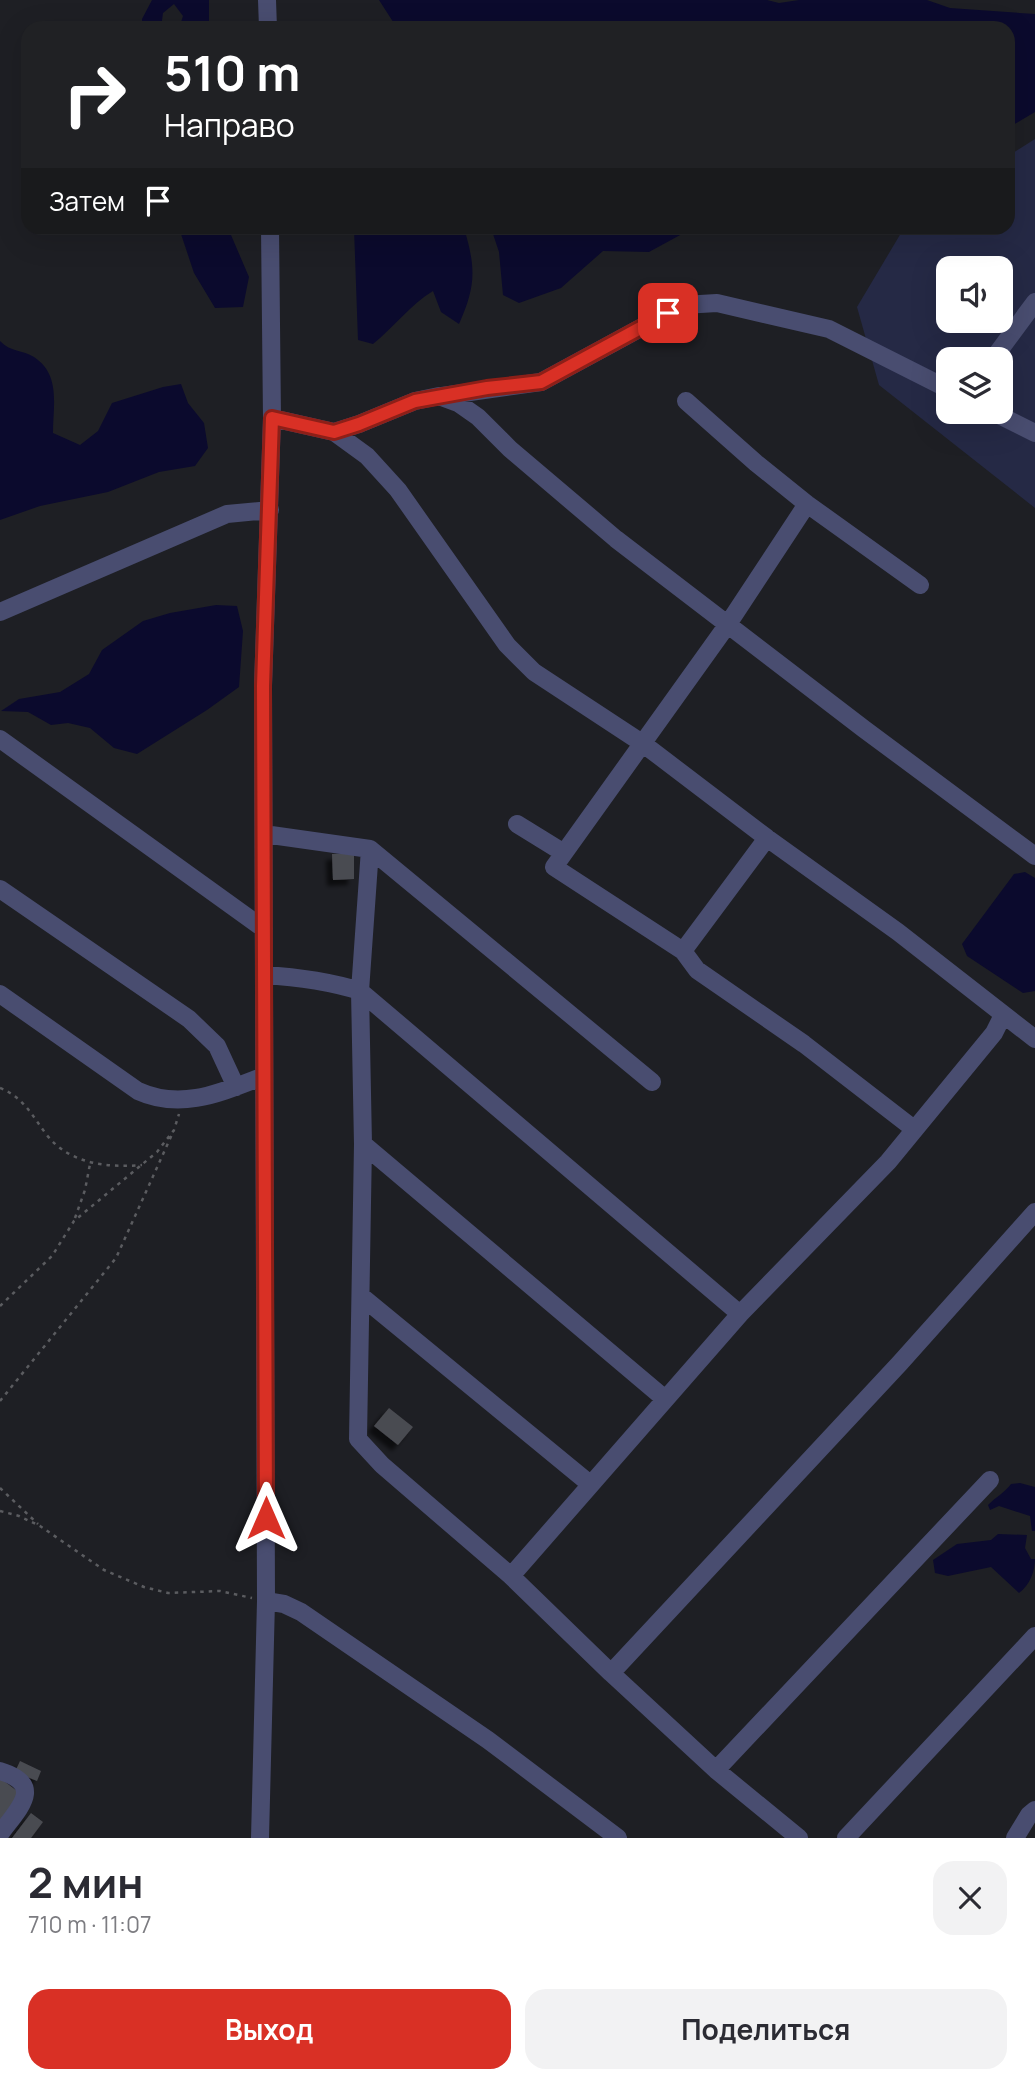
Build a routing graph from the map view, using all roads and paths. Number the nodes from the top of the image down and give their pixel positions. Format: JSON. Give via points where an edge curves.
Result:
{"nodes":[{"id":1,"x":267,"y":0,"type":"edge"},
{"id":2,"x":268,"y":21,"type":"edge"},
{"id":3,"x":270,"y":235,"type":"edge"},
{"id":4,"x":1035,"y":302,"type":"edge"},
{"id":5,"x":1002,"y":347,"type":"edge"},
{"id":6,"x":936,"y":383,"type":"edge"},
{"id":7,"x":439,"y":397,"type":"junction"},
{"id":8,"x":686,"y":401,"type":"dead end"},
{"id":9,"x":272,"y":418,"type":"junction"},
{"id":10,"x":1013,"y":422,"type":"edge"},
{"id":11,"x":334,"y":432,"type":"junction"},
{"id":12,"x":1035,"y":433,"type":"edge"},
{"id":13,"x":807,"y":503,"type":"junction"},
{"id":14,"x":270,"y":510,"type":"junction"},
{"id":15,"x":920,"y":585,"type":"dead end"},
{"id":16,"x":0,"y":612,"type":"edge"},
{"id":17,"x":728,"y":624,"type":"junction"},
{"id":18,"x":0,"y":739,"type":"edge"},
{"id":19,"x":642,"y":743,"type":"junction"},
{"id":20,"x":517,"y":824,"type":"dead end"},
{"id":21,"x":264,"y":834,"type":"junction"},
{"id":22,"x":767,"y":838,"type":"junction"},
{"id":23,"x":370,"y":849,"type":"junction"},
{"id":24,"x":564,"y":853,"type":"junction"},
{"id":25,"x":1035,"y":856,"type":"edge"},
{"id":26,"x":0,"y":889,"type":"edge"},
{"id":27,"x":264,"y":929,"type":"junction"},
{"id":28,"x":683,"y":951,"type":"junction"},
{"id":29,"x":264,"y":975,"type":"junction"},
{"id":30,"x":359,"y":991,"type":"junction"},
{"id":31,"x":0,"y":994,"type":"edge"},
{"id":32,"x":1003,"y":1015,"type":"junction"},
{"id":33,"x":1032,"y":1031,"type":"edge"},
{"id":34,"x":264,"y":1076,"type":"junction"},
{"id":35,"x":652,"y":1082,"type":"dead end"},
{"id":36,"x":236,"y":1087,"type":"junction"},
{"id":37,"x":0,"y":1088,"type":"edge"},
{"id":38,"x":184,"y":1100,"type":"junction"},
{"id":39,"x":914,"y":1129,"type":"junction"},
{"id":40,"x":174,"y":1130,"type":"junction"},
{"id":41,"x":363,"y":1144,"type":"junction"},
{"id":42,"x":90,"y":1163,"type":"junction"},
{"id":43,"x":142,"y":1165,"type":"junction"},
{"id":44,"x":1035,"y":1212,"type":"edge"},
{"id":45,"x":74,"y":1221,"type":"junction"},
{"id":46,"x":361,"y":1296,"type":"junction"},
{"id":47,"x":0,"y":1306,"type":"edge"},
{"id":48,"x":740,"y":1314,"type":"junction"},
{"id":49,"x":665,"y":1399,"type":"junction"},
{"id":50,"x":0,"y":1401,"type":"edge"},
{"id":51,"x":990,"y":1480,"type":"dead end"},
{"id":52,"x":590,"y":1484,"type":"junction"},
{"id":53,"x":0,"y":1488,"type":"edge"},
{"id":54,"x":0,"y":1511,"type":"edge"},
{"id":55,"x":40,"y":1526,"type":"junction"},
{"id":56,"x":511,"y":1576,"type":"junction"},
{"id":57,"x":266,"y":1601,"type":"junction"},
{"id":58,"x":1035,"y":1636,"type":"edge"},
{"id":59,"x":611,"y":1673,"type":"junction"},
{"id":60,"x":716,"y":1770,"type":"junction"},
{"id":61,"x":0,"y":1771,"type":"edge"},
{"id":62,"x":1035,"y":1810,"type":"edge"},
{"id":63,"x":0,"y":1834,"type":"edge"},
{"id":64,"x":260,"y":1838,"type":"edge"},
{"id":65,"x":618,"y":1838,"type":"edge"},
{"id":66,"x":799,"y":1838,"type":"edge"},
{"id":67,"x":846,"y":1838,"type":"edge"},
{"id":68,"x":1015,"y":1838,"type":"edge"}],
"edges":[{"from":1,"to":2,"type":"street"},
{"from":3,"to":9,"type":"street"},
{"from":4,"to":5,"type":"street"},
{"from":6,"to":7,"type":"street","via":[[829,329],[717,303],[683,306],[541,382]]},
{"from":7,"to":11,"type":"street","via":[[415,401]]},
{"from":7,"to":17,"type":"street","via":[[478,417],[617,539]]},
{"from":8,"to":13,"type":"street"},
{"from":9,"to":11,"type":"street"},
{"from":9,"to":14,"type":"street"},
{"from":10,"to":12,"type":"street"},
{"from":11,"to":19,"type":"street","via":[[367,456],[398,490],[507,645],[534,672]]},
{"from":13,"to":15,"type":"street"},
{"from":13,"to":17,"type":"street"},
{"from":14,"to":16,"type":"street","via":[[227,514]]},
{"from":14,"to":21,"type":"street","via":[[263,686]]},
{"from":17,"to":19,"type":"street"},
{"from":17,"to":25,"type":"street"},
{"from":18,"to":27,"type":"street"},
{"from":19,"to":22,"type":"street"},
{"from":19,"to":24,"type":"street"},
{"from":20,"to":24,"type":"street"},
{"from":21,"to":23,"type":"street"},
{"from":21,"to":27,"type":"street"},
{"from":22,"to":28,"type":"street"},
{"from":22,"to":32,"type":"street"},
{"from":23,"to":30,"type":"street"},
{"from":23,"to":35,"type":"street"},
{"from":24,"to":28,"type":"street","via":[[554,867]]},
{"from":26,"to":36,"type":"street","via":[[189,1019],[216,1046]]},
{"from":27,"to":29,"type":"street"},
{"from":28,"to":39,"type":"street","via":[[697,970],[804,1044]]},
{"from":29,"to":30,"type":"street","via":[[332,982]]},
{"from":29,"to":34,"type":"street"},
{"from":30,"to":41,"type":"street"},
{"from":30,"to":48,"type":"street"},
{"from":31,"to":38,"type":"street","via":[[138,1091],[155,1099]]},
{"from":32,"to":33,"type":"street"},
{"from":32,"to":39,"type":"street","via":[[994,1033]]},
{"from":34,"to":36,"type":"street"},
{"from":34,"to":57,"type":"street"},
{"from":36,"to":38,"type":"street"},
{"from":37,"to":42,"type":"path","via":[[13,1093],[66,1152]]},
{"from":38,"to":40,"type":"path"},
{"from":39,"to":48,"type":"street","via":[[888,1162]]},
{"from":40,"to":43,"type":"path"},
{"from":40,"to":50,"type":"path","via":[[116,1258]]},
{"from":41,"to":46,"type":"street"},
{"from":41,"to":49,"type":"street"},
{"from":42,"to":43,"type":"path"},
{"from":42,"to":45,"type":"path"},
{"from":43,"to":45,"type":"path"},
{"from":44,"to":59,"type":"street"},
{"from":45,"to":47,"type":"path","via":[[52,1256]]},
{"from":46,"to":52,"type":"street"},
{"from":46,"to":56,"type":"street","via":[[358,1439]]},
{"from":48,"to":49,"type":"street"},
{"from":49,"to":52,"type":"street"},
{"from":51,"to":60,"type":"street"},
{"from":52,"to":56,"type":"street"},
{"from":53,"to":55,"type":"path"},
{"from":54,"to":55,"type":"path"},
{"from":55,"to":57,"type":"path","via":[[104,1570],[144,1587],[168,1593],[220,1591]]},
{"from":56,"to":59,"type":"street"},
{"from":57,"to":64,"type":"street"},
{"from":57,"to":65,"type":"street","via":[[301,1612],[488,1741]]},
{"from":58,"to":67,"type":"street"},
{"from":59,"to":60,"type":"street"},
{"from":60,"to":66,"type":"street"},
{"from":61,"to":63,"type":"street","via":[[23,1783],[27,1792]]},
{"from":62,"to":68,"type":"street"}]}
